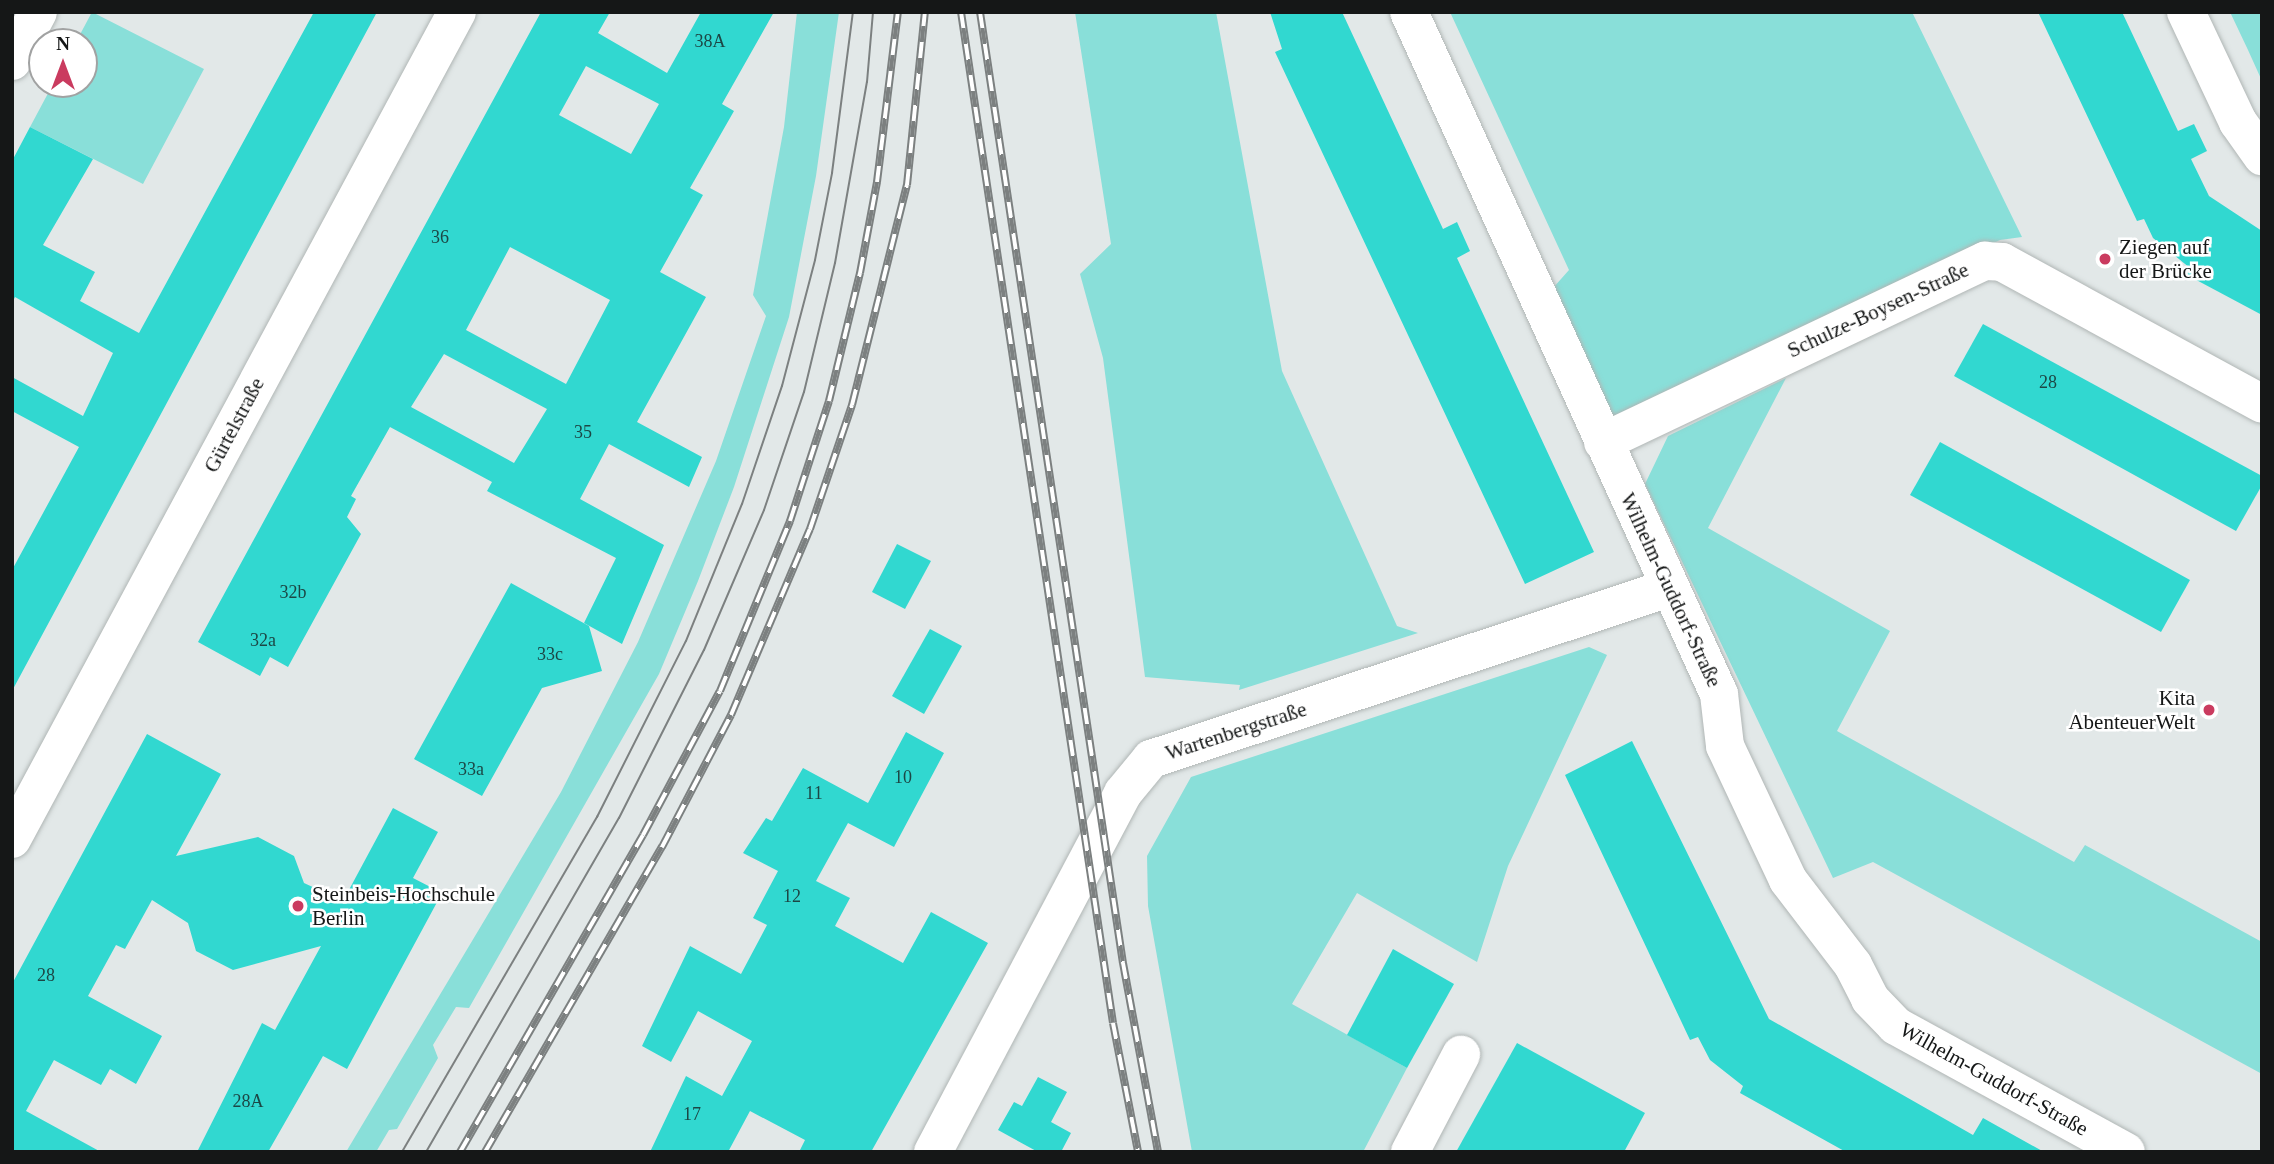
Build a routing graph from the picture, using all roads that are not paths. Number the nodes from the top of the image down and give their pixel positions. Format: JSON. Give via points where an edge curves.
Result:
{"nodes":[{"id":1,"x":38,"y":12,"type":"edge"},
{"id":2,"x":457,"y":12,"type":"edge"},
{"id":3,"x":1409,"y":12,"type":"edge"},
{"id":4,"x":2186,"y":12,"type":"edge"},
{"id":5,"x":12,"y":61,"type":"edge"},
{"id":6,"x":2262,"y":156,"type":"edge"},
{"id":7,"x":2262,"y":404,"type":"edge"},
{"id":8,"x":1603,"y":442,"type":"junction"},
{"id":9,"x":1670,"y":589,"type":"junction"},
{"id":10,"x":12,"y":839,"type":"edge"},
{"id":11,"x":1461,"y":1055,"type":"dead end"},
{"id":12,"x":933,"y":1152,"type":"edge"},
{"id":13,"x":1410,"y":1152,"type":"edge"},
{"id":14,"x":2126,"y":1152,"type":"edge"}],
"edges":[{"from":1,"to":5,"type":"street"},
{"from":2,"to":10,"type":"street","name":"Gürtelstraße"},
{"from":3,"to":8,"type":"street","name":"Wilhelm-Guddorf-Straße"},
{"from":4,"to":6,"type":"street","via":[[2238,122]]},
{"from":7,"to":8,"type":"street","name":"Schulze-Boysen-Straße","via":[[2002,262],[1984,261]]},
{"from":8,"to":9,"type":"street","name":"Wilhelm-Guddorf-Straße"},
{"from":9,"to":12,"type":"street","name":"Wartenbergstraße","via":[[1151,759],[1124,793]]},
{"from":9,"to":14,"type":"street","name":"Wilhelm-Guddorf-Straße","via":[[1719,694],[1725,746],[1788,880],[1853,964],[1870,999],[1896,1026]]},
{"from":11,"to":13,"type":"street"}]}
